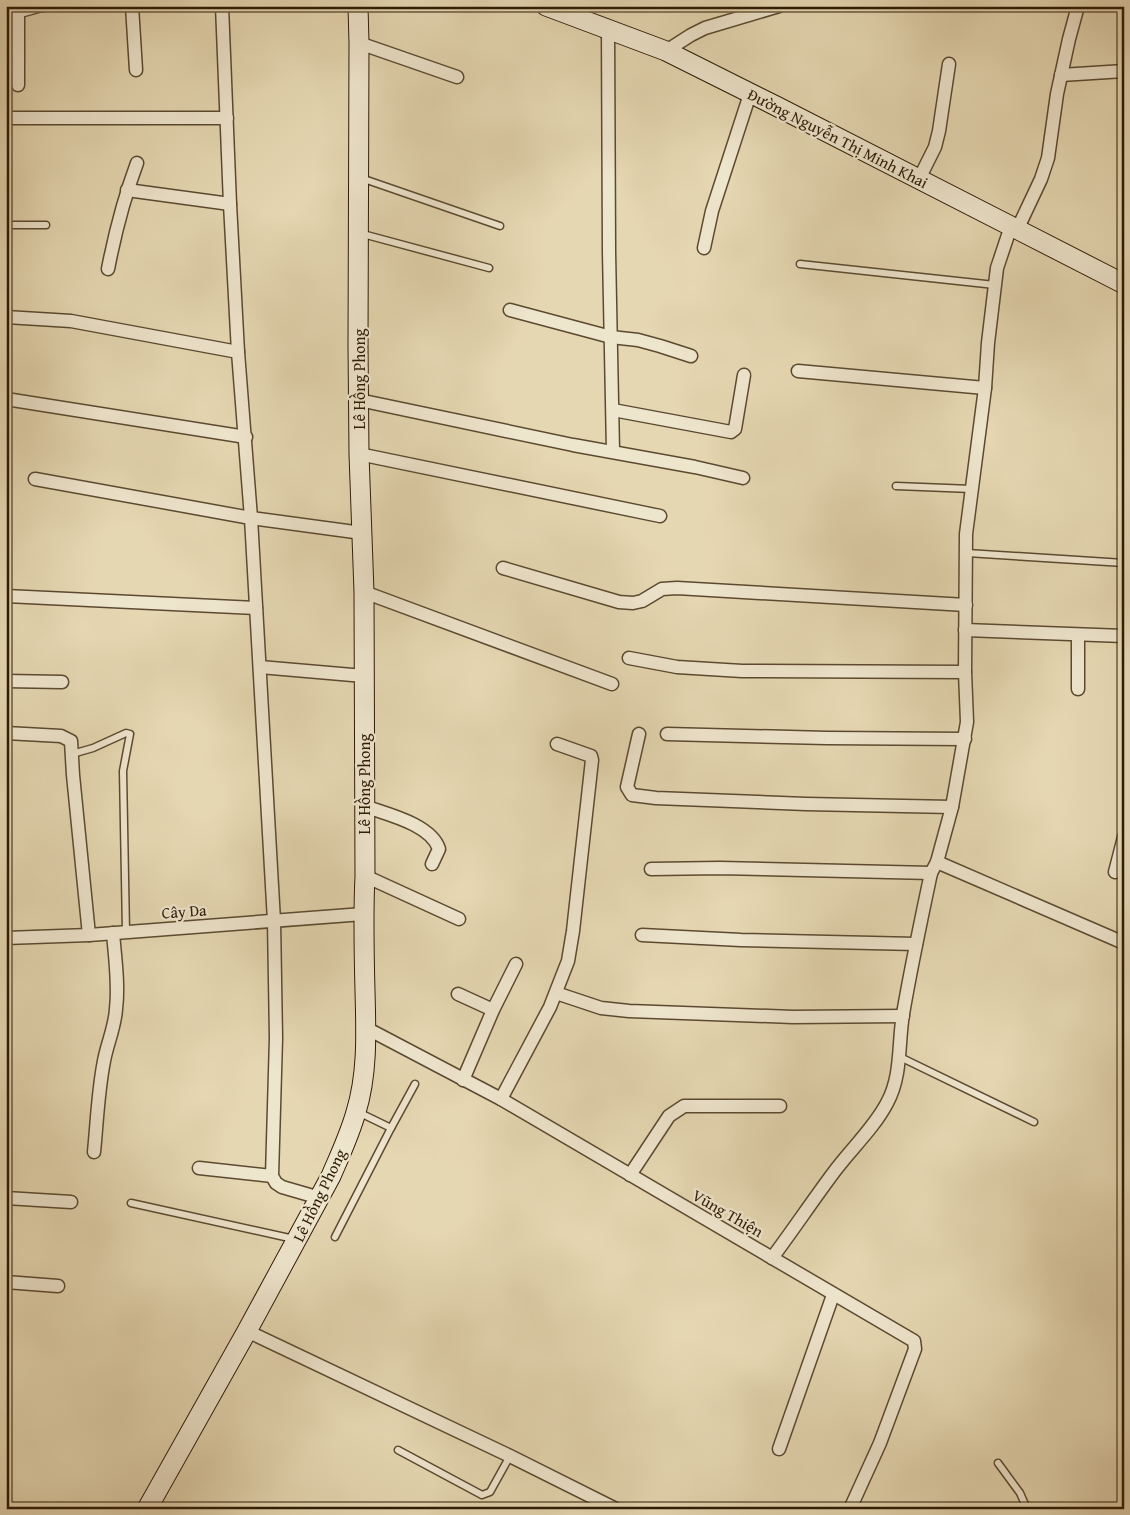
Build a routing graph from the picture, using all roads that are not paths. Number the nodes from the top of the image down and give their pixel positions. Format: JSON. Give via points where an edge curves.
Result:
{"nodes":[{"id":1,"x":55,"y":6,"type":"edge"},
{"id":2,"x":132,"y":6,"type":"edge"},
{"id":3,"x":222,"y":6,"type":"edge"},
{"id":4,"x":358,"y":6,"type":"edge"},
{"id":5,"x":546,"y":6,"type":"edge"},
{"id":6,"x":779,"y":6,"type":"edge"},
{"id":7,"x":1078,"y":6,"type":"edge"},
{"id":8,"x":12,"y":16,"type":"edge"},
{"id":9,"x":608,"y":28,"type":"junction"},
{"id":10,"x":359,"y":43,"type":"junction"},
{"id":11,"x":666,"y":51,"type":"junction"},
{"id":12,"x":949,"y":64,"type":"dead end"},
{"id":13,"x":136,"y":70,"type":"dead end"},
{"id":14,"x":1124,"y":71,"type":"edge"},
{"id":15,"x":1061,"y":75,"type":"junction"},
{"id":16,"x":457,"y":76,"type":"dead end"},
{"id":17,"x":18,"y":85,"type":"dead end"},
{"id":18,"x":750,"y":94,"type":"junction"},
{"id":19,"x":6,"y":118,"type":"edge"},
{"id":20,"x":227,"y":118,"type":"junction"},
{"id":21,"x":137,"y":163,"type":"dead end"},
{"id":22,"x":358,"y":176,"type":"junction"},
{"id":23,"x":919,"y":178,"type":"junction"},
{"id":24,"x":127,"y":190,"type":"junction"},
{"id":25,"x":230,"y":204,"type":"junction"},
{"id":26,"x":46,"y":224,"type":"dead end"},
{"id":27,"x":6,"y":225,"type":"edge"},
{"id":28,"x":500,"y":226,"type":"dead end"},
{"id":29,"x":1014,"y":228,"type":"junction"},
{"id":30,"x":358,"y":232,"type":"junction"},
{"id":31,"x":704,"y":248,"type":"dead end"},
{"id":32,"x":800,"y":264,"type":"dead end"},
{"id":33,"x":489,"y":268,"type":"dead end"},
{"id":34,"x":108,"y":270,"type":"dead end"},
{"id":35,"x":1124,"y":284,"type":"edge"},
{"id":36,"x":995,"y":285,"type":"junction"},
{"id":37,"x":510,"y":310,"type":"dead end"},
{"id":38,"x":6,"y":317,"type":"edge"},
{"id":39,"x":611,"y":338,"type":"junction"},
{"id":40,"x":238,"y":352,"type":"junction"},
{"id":41,"x":691,"y":356,"type":"dead end"},
{"id":42,"x":798,"y":371,"type":"dead end"},
{"id":43,"x":744,"y":375,"type":"dead end"},
{"id":44,"x":985,"y":388,"type":"junction"},
{"id":45,"x":6,"y":399,"type":"edge"},
{"id":46,"x":359,"y":400,"type":"junction"},
{"id":47,"x":613,"y":410,"type":"junction"},
{"id":48,"x":246,"y":437,"type":"junction"},
{"id":49,"x":613,"y":451,"type":"junction"},
{"id":50,"x":359,"y":454,"type":"junction"},
{"id":51,"x":743,"y":478,"type":"dead end"},
{"id":52,"x":35,"y":479,"type":"dead end"},
{"id":53,"x":896,"y":486,"type":"dead end"},
{"id":54,"x":972,"y":489,"type":"junction"},
{"id":55,"x":660,"y":516,"type":"dead end"},
{"id":56,"x":251,"y":518,"type":"junction"},
{"id":57,"x":362,"y":533,"type":"junction"},
{"id":58,"x":966,"y":553,"type":"junction"},
{"id":59,"x":1124,"y":563,"type":"edge"},
{"id":60,"x":503,"y":568,"type":"dead end"},
{"id":61,"x":364,"y":592,"type":"junction"},
{"id":62,"x":6,"y":596,"type":"edge"},
{"id":63,"x":966,"y":605,"type":"junction"},
{"id":64,"x":256,"y":608,"type":"junction"},
{"id":65,"x":965,"y":630,"type":"junction"},
{"id":66,"x":1078,"y":636,"type":"junction"},
{"id":67,"x":1124,"y":636,"type":"edge"},
{"id":68,"x":629,"y":658,"type":"dead end"},
{"id":69,"x":260,"y":667,"type":"junction"},
{"id":70,"x":965,"y":672,"type":"junction"},
{"id":71,"x":364,"y":676,"type":"junction"},
{"id":72,"x":6,"y":681,"type":"edge"},
{"id":73,"x":62,"y":682,"type":"dead end"},
{"id":74,"x":612,"y":684,"type":"dead end"},
{"id":75,"x":1078,"y":689,"type":"dead end"},
{"id":76,"x":6,"y":733,"type":"edge"},
{"id":77,"x":640,"y":734,"type":"dead end"},
{"id":78,"x":668,"y":734,"type":"dead end"},
{"id":79,"x":965,"y":739,"type":"junction"},
{"id":80,"x":558,"y":744,"type":"dead end"},
{"id":81,"x":72,"y":754,"type":"junction"},
{"id":82,"x":364,"y":806,"type":"junction"},
{"id":83,"x":952,"y":807,"type":"junction"},
{"id":84,"x":1124,"y":837,"type":"edge"},
{"id":85,"x":432,"y":864,"type":"dead end"},
{"id":86,"x":934,"y":868,"type":"junction"},
{"id":87,"x":651,"y":869,"type":"dead end"},
{"id":88,"x":1115,"y":872,"type":"dead end"},
{"id":89,"x":365,"y":876,"type":"junction"},
{"id":90,"x":363,"y":914,"type":"junction"},
{"id":91,"x":458,"y":919,"type":"dead end"},
{"id":92,"x":274,"y":921,"type":"junction"},
{"id":93,"x":120,"y":933,"type":"junction"},
{"id":94,"x":642,"y":935,"type":"dead end"},
{"id":95,"x":89,"y":936,"type":"junction"},
{"id":96,"x":6,"y":938,"type":"edge"},
{"id":97,"x":916,"y":944,"type":"junction"},
{"id":98,"x":1124,"y":944,"type":"edge"},
{"id":99,"x":516,"y":964,"type":"dead end"},
{"id":100,"x":556,"y":993,"type":"junction"},
{"id":101,"x":458,"y":994,"type":"dead end"},
{"id":102,"x":492,"y":1010,"type":"junction"},
{"id":103,"x":903,"y":1016,"type":"junction"},
{"id":104,"x":366,"y":1028,"type":"junction"},
{"id":105,"x":900,"y":1057,"type":"junction"},
{"id":106,"x":463,"y":1080,"type":"junction"},
{"id":107,"x":415,"y":1084,"type":"dead end"},
{"id":108,"x":501,"y":1099,"type":"junction"},
{"id":109,"x":780,"y":1106,"type":"dead end"},
{"id":110,"x":356,"y":1112,"type":"junction"},
{"id":111,"x":1034,"y":1122,"type":"dead end"},
{"id":112,"x":391,"y":1128,"type":"junction"},
{"id":113,"x":94,"y":1152,"type":"dead end"},
{"id":114,"x":200,"y":1168,"type":"dead end"},
{"id":115,"x":630,"y":1175,"type":"junction"},
{"id":116,"x":272,"y":1176,"type":"junction"},
{"id":117,"x":6,"y":1198,"type":"edge"},
{"id":118,"x":320,"y":1198,"type":"junction"},
{"id":119,"x":70,"y":1202,"type":"dead end"},
{"id":120,"x":131,"y":1203,"type":"dead end"},
{"id":121,"x":335,"y":1238,"type":"dead end"},
{"id":122,"x":297,"y":1240,"type":"junction"},
{"id":123,"x":772,"y":1258,"type":"junction"},
{"id":124,"x":6,"y":1282,"type":"edge"},
{"id":125,"x":58,"y":1286,"type":"dead end"},
{"id":126,"x":833,"y":1295,"type":"junction"},
{"id":127,"x":247,"y":1331,"type":"junction"},
{"id":128,"x":779,"y":1449,"type":"dead end"},
{"id":129,"x":398,"y":1450,"type":"dead end"},
{"id":130,"x":510,"y":1456,"type":"junction"},
{"id":131,"x":998,"y":1463,"type":"dead end"},
{"id":132,"x":147,"y":1509,"type":"edge"},
{"id":133,"x":616,"y":1509,"type":"edge"},
{"id":134,"x":850,"y":1509,"type":"edge"},
{"id":135,"x":1027,"y":1509,"type":"edge"}],
"edges":[{"from":1,"to":8,"type":"lane"},
{"from":2,"to":13,"type":"street"},
{"from":3,"to":20,"type":"street"},
{"from":4,"to":10,"type":"main road","name":"Lê Hồng Phong"},
{"from":5,"to":9,"type":"main road","name":"Đường Nguyễn Thị Minh Khai"},
{"from":6,"to":11,"type":"street","via":[[705,28]]},
{"from":7,"to":15,"type":"street"},
{"from":8,"to":17,"type":"street"},
{"from":9,"to":11,"type":"main road","name":"Đường Nguyễn Thị Minh Khai"},
{"from":9,"to":39,"type":"street"},
{"from":10,"to":16,"type":"street"},
{"from":10,"to":22,"type":"main road","name":"Lê Hồng Phong"},
{"from":11,"to":18,"type":"main road","name":"Đường Nguyễn Thị Minh Khai"},
{"from":12,"to":23,"type":"street","via":[[935,147]]},
{"from":14,"to":15,"type":"street"},
{"from":15,"to":29,"type":"street","via":[[1048,158],[1041,179]]},
{"from":18,"to":23,"type":"main road","name":"Đường Nguyễn Thị Minh Khai"},
{"from":18,"to":31,"type":"street","via":[[712,211]]},
{"from":19,"to":20,"type":"street"},
{"from":20,"to":25,"type":"street"},
{"from":21,"to":24,"type":"street"},
{"from":22,"to":28,"type":"lane"},
{"from":22,"to":30,"type":"main road","name":"Lê Hồng Phong"},
{"from":23,"to":29,"type":"main road","name":"Đường Nguyễn Thị Minh Khai"},
{"from":24,"to":25,"type":"street"},
{"from":24,"to":34,"type":"street"},
{"from":25,"to":40,"type":"street"},
{"from":26,"to":27,"type":"lane"},
{"from":29,"to":35,"type":"main road","name":"Đường Nguyễn Thị Minh Khai"},
{"from":29,"to":36,"type":"street","via":[[997,268]]},
{"from":30,"to":33,"type":"lane"},
{"from":30,"to":46,"type":"main road","name":"Lê Hồng Phong"},
{"from":32,"to":36,"type":"lane"},
{"from":36,"to":44,"type":"street"},
{"from":37,"to":39,"type":"street"},
{"from":38,"to":40,"type":"street","via":[[71,321]]},
{"from":39,"to":41,"type":"street","via":[[638,340]]},
{"from":39,"to":47,"type":"street"},
{"from":40,"to":48,"type":"street"},
{"from":42,"to":44,"type":"street"},
{"from":43,"to":47,"type":"street","via":[[737,422],[731,432]]},
{"from":44,"to":54,"type":"street"},
{"from":45,"to":48,"type":"street"},
{"from":46,"to":49,"type":"street"},
{"from":46,"to":50,"type":"main road","name":"Lê Hồng Phong"},
{"from":47,"to":49,"type":"street"},
{"from":48,"to":56,"type":"street"},
{"from":49,"to":51,"type":"street"},
{"from":50,"to":55,"type":"street"},
{"from":50,"to":57,"type":"main road","name":"Lê Hồng Phong"},
{"from":52,"to":56,"type":"street"},
{"from":53,"to":54,"type":"lane"},
{"from":54,"to":58,"type":"street"},
{"from":56,"to":57,"type":"street"},
{"from":56,"to":64,"type":"street"},
{"from":57,"to":61,"type":"main road","name":"Lê Hồng Phong"},
{"from":58,"to":59,"type":"lane"},
{"from":58,"to":63,"type":"street"},
{"from":60,"to":63,"type":"street","via":[[620,602],[642,601],[662,589],[676,588]]},
{"from":61,"to":71,"type":"main road","name":"Lê Hồng Phong"},
{"from":61,"to":74,"type":"street"},
{"from":62,"to":64,"type":"street"},
{"from":63,"to":65,"type":"street"},
{"from":64,"to":69,"type":"street"},
{"from":65,"to":66,"type":"street"},
{"from":65,"to":70,"type":"street"},
{"from":66,"to":67,"type":"street"},
{"from":66,"to":75,"type":"street"},
{"from":68,"to":70,"type":"street","via":[[676,667],[734,670]]},
{"from":69,"to":71,"type":"street"},
{"from":69,"to":92,"type":"street"},
{"from":70,"to":79,"type":"street","via":[[968,710]]},
{"from":71,"to":82,"type":"main road","name":"Lê Hồng Phong"},
{"from":72,"to":73,"type":"street"},
{"from":76,"to":81,"type":"street","via":[[61,736],[71,741]]},
{"from":77,"to":83,"type":"street","via":[[627,787],[632,794],[656,798],[797,804]]},
{"from":78,"to":79,"type":"street"},
{"from":79,"to":83,"type":"street"},
{"from":80,"to":100,"type":"street","via":[[586,753],[592,760],[573,932],[568,961]]},
{"from":81,"to":93,"type":"lane","via":[[130,734],[123,771]]},
{"from":81,"to":95,"type":"street"},
{"from":82,"to":85,"type":"street","via":[[406,821],[432,836],[439,849]]},
{"from":82,"to":89,"type":"main road","name":"Lê Hồng Phong"},
{"from":83,"to":86,"type":"street"},
{"from":84,"to":88,"type":"street"},
{"from":86,"to":87,"type":"street"},
{"from":86,"to":97,"type":"street"},
{"from":86,"to":98,"type":"street"},
{"from":89,"to":90,"type":"main road","name":"Lê Hồng Phong"},
{"from":89,"to":91,"type":"street"},
{"from":90,"to":92,"type":"street","name":"Cây Da"},
{"from":90,"to":104,"type":"main road","name":"Lê Hồng Phong"},
{"from":92,"to":93,"type":"street","name":"Cây Da"},
{"from":92,"to":116,"type":"street","via":[[276,1038]]},
{"from":93,"to":95,"type":"street","name":"Cây Da"},
{"from":93,"to":113,"type":"street","via":[[116,1011],[99,1090]]},
{"from":94,"to":97,"type":"street"},
{"from":95,"to":96,"type":"street","name":"Cây Da"},
{"from":97,"to":103,"type":"street"},
{"from":99,"to":102,"type":"street"},
{"from":100,"to":103,"type":"street","via":[[600,1008],[629,1011],[793,1017]]},
{"from":100,"to":108,"type":"street"},
{"from":101,"to":102,"type":"street"},
{"from":102,"to":106,"type":"street"},
{"from":103,"to":105,"type":"street"},
{"from":104,"to":106,"type":"street","name":"Vũng Thiện"},
{"from":104,"to":110,"type":"main road","name":"Lê Hồng Phong","via":[[366,1056]]},
{"from":105,"to":111,"type":"lane"},
{"from":105,"to":123,"type":"street","via":[[887,1103]]},
{"from":106,"to":108,"type":"street","name":"Vũng Thiện"},
{"from":107,"to":112,"type":"lane"},
{"from":108,"to":115,"type":"street","name":"Vũng Thiện"},
{"from":109,"to":115,"type":"street","via":[[684,1106],[670,1116]]},
{"from":110,"to":112,"type":"lane"},
{"from":110,"to":118,"type":"main road","name":"Lê Hồng Phong","via":[[342,1152]]},
{"from":112,"to":121,"type":"lane"},
{"from":114,"to":116,"type":"street"},
{"from":115,"to":123,"type":"street","name":"Vũng Thiện"},
{"from":116,"to":118,"type":"street","via":[[282,1187]]},
{"from":117,"to":119,"type":"street"},
{"from":118,"to":122,"type":"main road","name":"Lê Hồng Phong"},
{"from":120,"to":122,"type":"lane"},
{"from":122,"to":127,"type":"main road","name":"Lê Hồng Phong"},
{"from":123,"to":126,"type":"street","name":"Vũng Thiện"},
{"from":124,"to":125,"type":"street"},
{"from":126,"to":128,"type":"street"},
{"from":126,"to":134,"type":"street","name":"Vũng Thiện","via":[[908,1337],[916,1345],[880,1443]]},
{"from":127,"to":130,"type":"street"},
{"from":127,"to":132,"type":"main road","name":"Lê Hồng Phong"},
{"from":129,"to":130,"type":"lane","via":[[482,1496],[490,1492]]},
{"from":130,"to":133,"type":"street"},
{"from":131,"to":135,"type":"lane","via":[[1020,1493]]}]}
